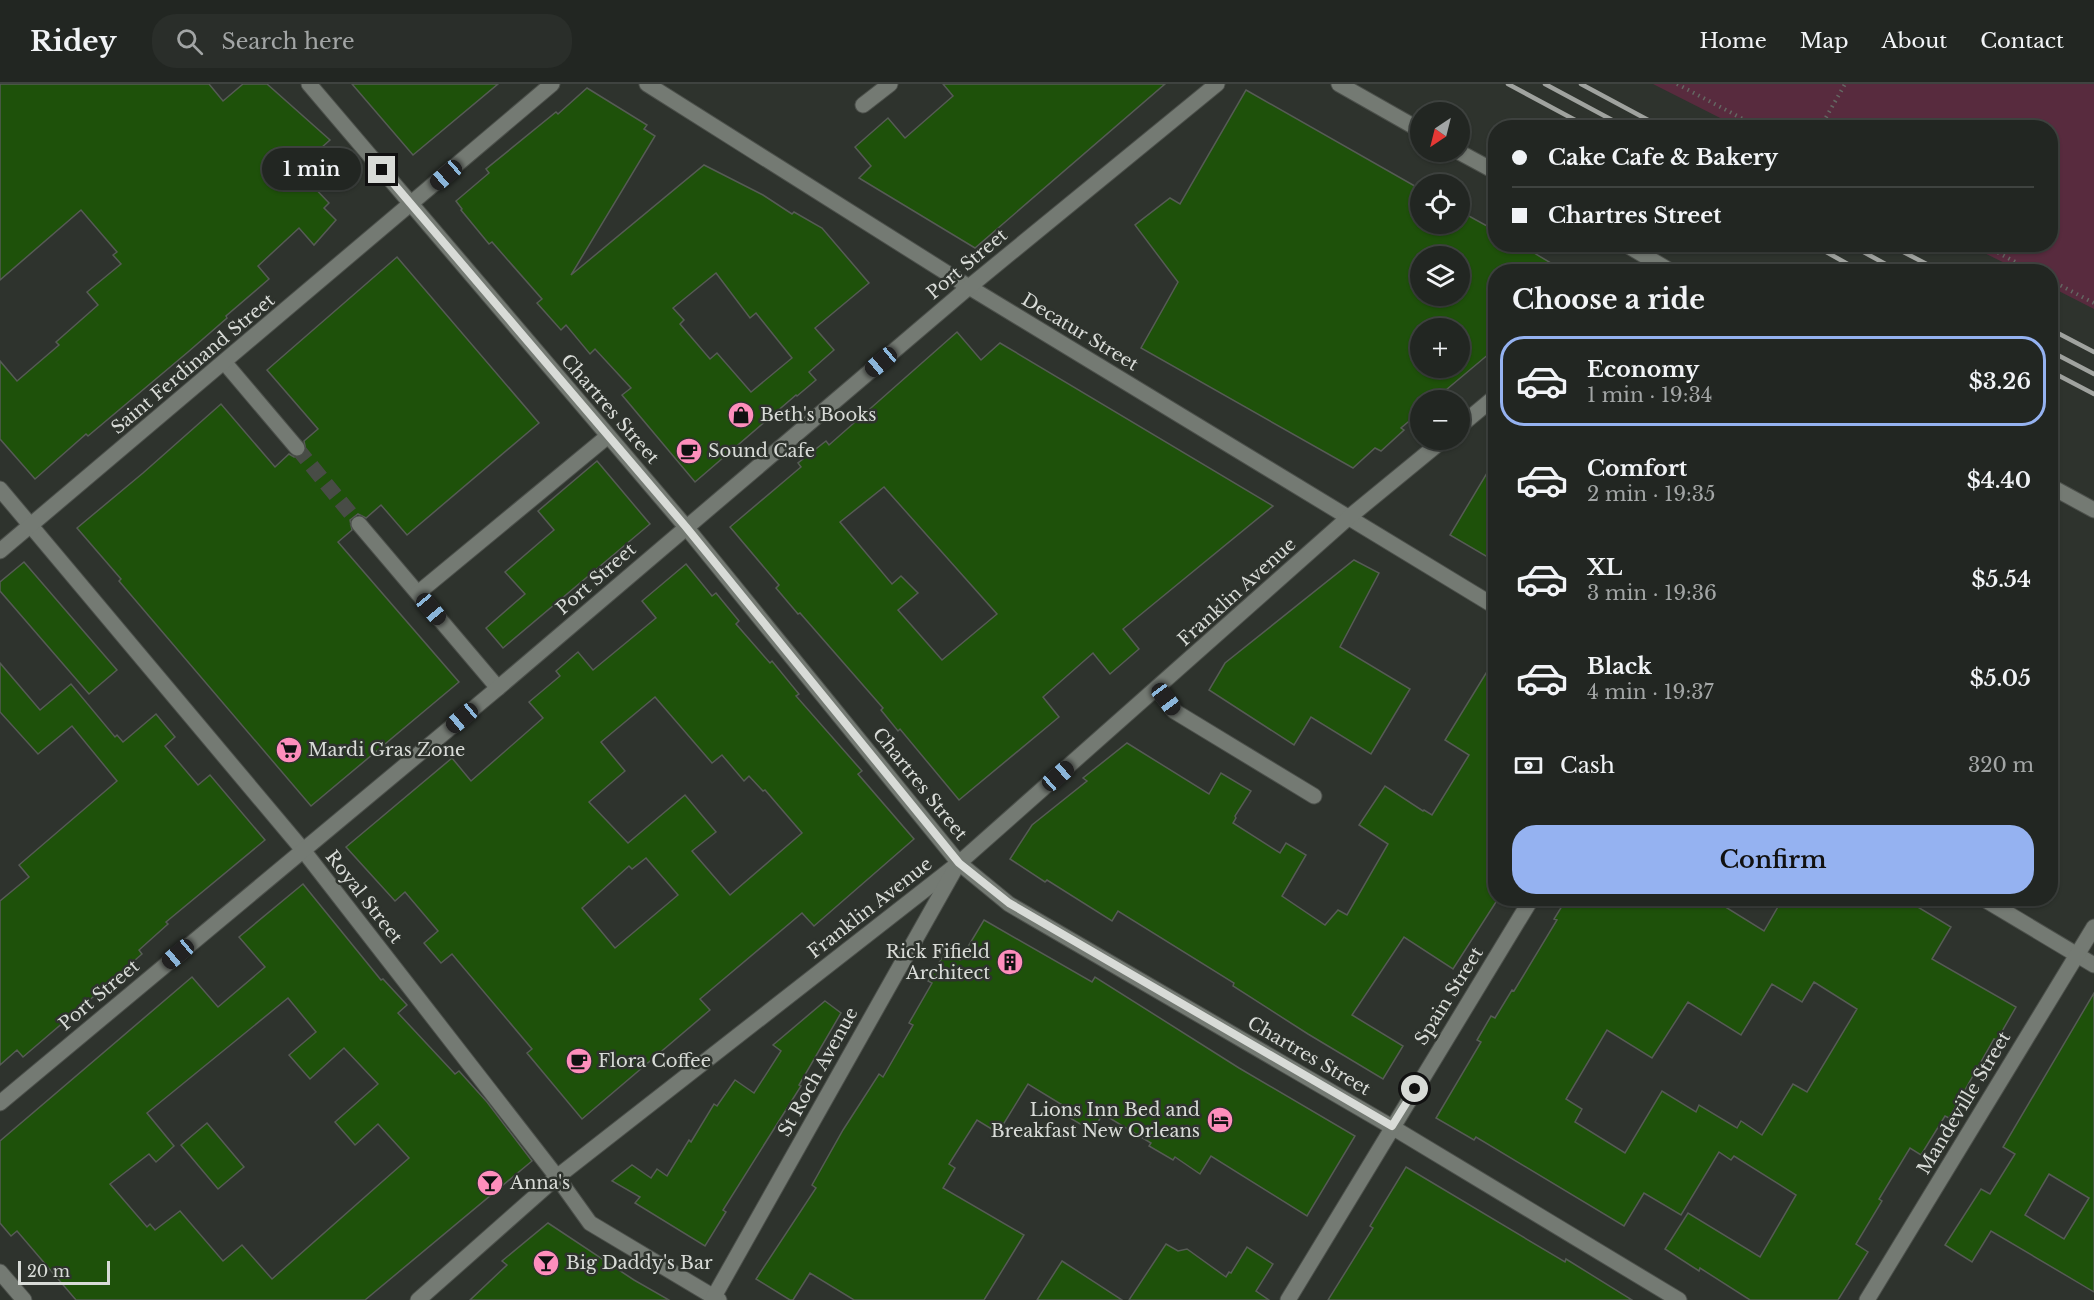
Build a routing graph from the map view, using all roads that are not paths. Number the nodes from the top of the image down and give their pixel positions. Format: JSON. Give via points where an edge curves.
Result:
{"nodes":[{"id":1,"x":309,"y":84,"type":"edge"},
{"id":2,"x":552,"y":84,"type":"edge"},
{"id":3,"x":647,"y":84,"type":"edge"},
{"id":4,"x":890,"y":84,"type":"edge"},
{"id":5,"x":1217,"y":84,"type":"edge"},
{"id":6,"x":1339,"y":84,"type":"edge"},
{"id":7,"x":863,"y":105,"type":"dead end"},
{"id":8,"x":1410,"y":124,"type":"edge"},
{"id":9,"x":1470,"y":158,"type":"edge"},
{"id":10,"x":1488,"y":168,"type":"edge"},
{"id":11,"x":411,"y":205,"type":"junction"},
{"id":12,"x":1634,"y":252,"type":"edge"},
{"id":13,"x":1648,"y":264,"type":"edge"},
{"id":14,"x":969,"y":287,"type":"junction"},
{"id":15,"x":225,"y":363,"type":"junction"},
{"id":16,"x":1488,"y":403,"type":"edge"},
{"id":17,"x":1470,"y":418,"type":"edge"},
{"id":18,"x":608,"y":436,"type":"junction"},
{"id":19,"x":297,"y":448,"type":"tunnel mouth"},
{"id":20,"x":1431,"y":450,"type":"edge"},
{"id":21,"x":0,"y":489,"type":"edge"},
{"id":22,"x":2058,"y":490,"type":"edge"},
{"id":23,"x":2094,"y":510,"type":"edge"},
{"id":24,"x":1348,"y":518,"type":"junction"},
{"id":25,"x":359,"y":524,"type":"tunnel mouth"},
{"id":26,"x":32,"y":526,"type":"junction"},
{"id":27,"x":686,"y":527,"type":"junction"},
{"id":28,"x":0,"y":551,"type":"edge"},
{"id":29,"x":418,"y":593,"type":"junction"},
{"id":30,"x":1488,"y":602,"type":"edge"},
{"id":31,"x":498,"y":688,"type":"junction"},
{"id":32,"x":1157,"y":688,"type":"junction"},
{"id":33,"x":1314,"y":796,"type":"dead end"},
{"id":34,"x":303,"y":850,"type":"junction"},
{"id":35,"x":959,"y":863,"type":"junction"},
{"id":36,"x":1527,"y":906,"type":"edge"},
{"id":37,"x":1995,"y":906,"type":"edge"},
{"id":38,"x":2094,"y":927,"type":"edge"},
{"id":39,"x":2077,"y":955,"type":"junction"},
{"id":40,"x":2094,"y":965,"type":"edge"},
{"id":41,"x":0,"y":1103,"type":"edge"},
{"id":42,"x":1392,"y":1126,"type":"junction"},
{"id":43,"x":557,"y":1177,"type":"junction"},
{"id":44,"x":0,"y":1272,"type":"edge"},
{"id":45,"x":715,"y":1299,"type":"edge"},
{"id":46,"x":24,"y":1300,"type":"edge"},
{"id":47,"x":418,"y":1300,"type":"edge"},
{"id":48,"x":1288,"y":1300,"type":"edge"},
{"id":49,"x":1679,"y":1300,"type":"edge"},
{"id":50,"x":1867,"y":1300,"type":"edge"}],
"edges":[{"from":1,"to":11,"type":"street","name":"Chartres Street"},
{"from":2,"to":11,"type":"street","name":"Saint Ferdinand Street"},
{"from":3,"to":14,"type":"street","name":"Decatur Street"},
{"from":4,"to":7,"type":"street"},
{"from":5,"to":14,"type":"street","name":"Port Street"},
{"from":6,"to":8,"type":"street"},
{"from":9,"to":10,"type":"street"},
{"from":11,"to":15,"type":"street","name":"Saint Ferdinand Street"},
{"from":11,"to":18,"type":"street","name":"Chartres Street"},
{"from":12,"to":13,"type":"street"},
{"from":14,"to":24,"type":"street","name":"Decatur Street"},
{"from":14,"to":27,"type":"street","name":"Port Street"},
{"from":15,"to":19,"type":"street"},
{"from":15,"to":26,"type":"street","name":"Saint Ferdinand Street"},
{"from":16,"to":17,"type":"street"},
{"from":18,"to":27,"type":"street","name":"Chartres Street"},
{"from":18,"to":29,"type":"street"},
{"from":20,"to":24,"type":"street","name":"Franklin Avenue"},
{"from":21,"to":26,"type":"street","name":"Royal Street"},
{"from":22,"to":23,"type":"street"},
{"from":24,"to":30,"type":"street","name":"Decatur Street"},
{"from":24,"to":32,"type":"street","name":"Franklin Avenue"},
{"from":25,"to":29,"type":"street"},
{"from":26,"to":28,"type":"street","name":"Saint Ferdinand Street"},
{"from":26,"to":34,"type":"street","name":"Royal Street"},
{"from":27,"to":31,"type":"street","name":"Port Street"},
{"from":27,"to":35,"type":"street","name":"Chartres Street"},
{"from":29,"to":31,"type":"street"},
{"from":31,"to":34,"type":"street","name":"Port Street"},
{"from":32,"to":33,"type":"street","via":[[1174,711]]},
{"from":32,"to":35,"type":"street","name":"Franklin Avenue"},
{"from":34,"to":41,"type":"street","name":"Port Street"},
{"from":34,"to":43,"type":"street","name":"Royal Street"},
{"from":35,"to":42,"type":"street","name":"Chartres Street","via":[[1009,903]]},
{"from":35,"to":43,"type":"street","name":"Franklin Avenue"},
{"from":35,"to":45,"type":"street","name":"St Roch Avenue"},
{"from":36,"to":42,"type":"street","name":"Spain Street"},
{"from":37,"to":39,"type":"street"},
{"from":38,"to":39,"type":"street","name":"Mandeville Street"},
{"from":39,"to":40,"type":"street"},
{"from":39,"to":50,"type":"street","name":"Mandeville Street"},
{"from":42,"to":48,"type":"street","name":"Spain Street"},
{"from":42,"to":49,"type":"street","name":"Chartres Street"},
{"from":43,"to":45,"type":"street","name":"Royal Street","via":[[590,1223]]},
{"from":43,"to":47,"type":"street","name":"Franklin Avenue"},
{"from":44,"to":46,"type":"street"}]}
